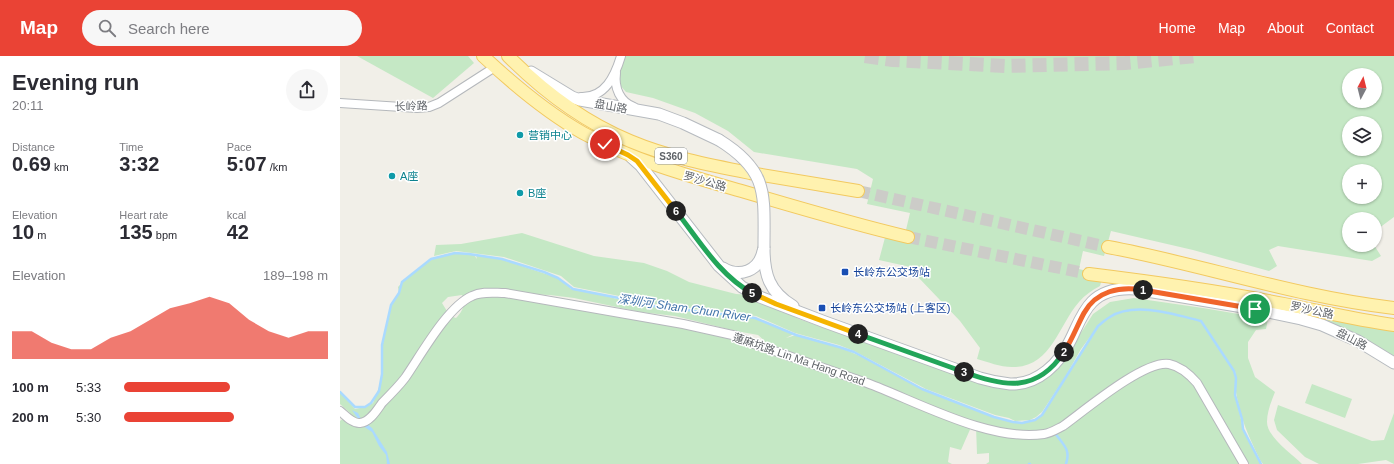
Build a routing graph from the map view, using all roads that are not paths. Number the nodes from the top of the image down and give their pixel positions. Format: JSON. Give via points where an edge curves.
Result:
{"nodes":[{"id":1,"x":483,"y":56,"type":"edge"},
{"id":2,"x":621,"y":56,"type":"edge"},
{"id":3,"x":509,"y":57,"type":"edge"},
{"id":4,"x":495,"y":67,"type":"junction"},
{"id":5,"x":617,"y":70,"type":"junction"},
{"id":6,"x":567,"y":94,"type":"junction"},
{"id":7,"x":340,"y":104,"type":"edge"},
{"id":8,"x":652,"y":113,"type":"junction"},
{"id":9,"x":628,"y":155,"type":"junction"},
{"id":10,"x":858,"y":191,"type":"tunnel mouth"},
{"id":11,"x":908,"y":237,"type":"tunnel mouth"},
{"id":12,"x":1108,"y":247,"type":"tunnel mouth"},
{"id":13,"x":764,"y":248,"type":"junction"},
{"id":14,"x":719,"y":266,"type":"junction"},
{"id":15,"x":1089,"y":274,"type":"tunnel mouth"},
{"id":16,"x":1394,"y":308,"type":"edge"},
{"id":17,"x":814,"y":318,"type":"junction"},
{"id":18,"x":1394,"y":325,"type":"edge"},
{"id":19,"x":1394,"y":363,"type":"edge"},
{"id":20,"x":340,"y":411,"type":"edge"},
{"id":21,"x":1244,"y":464,"type":"edge"}],
"edges":[{"from":1,"to":4,"type":"main road","name":"罗沙公路","number":"S360"},
{"from":2,"to":5,"type":"street"},
{"from":3,"to":6,"type":"main road","name":"盘山路"},
{"from":3,"to":10,"type":"main road","name":"罗沙公路","number":"S360","via":[[545,90],[580,114],[604,129],[648,148],[707,165]]},
{"from":4,"to":7,"type":"street","name":"长岭路","via":[[439,103],[428,107]]},
{"from":4,"to":9,"type":"main road","name":"罗沙公路","number":"S360","via":[[516,87],[565,122]]},
{"from":5,"to":6,"type":"street","via":[[606,87],[597,94],[586,97]]},
{"from":5,"to":8,"type":"street","via":[[616,86],[623,100],[633,107]]},
{"from":6,"to":8,"type":"main road","name":"盘山路","via":[[586,102]]},
{"from":8,"to":13,"type":"main road","name":"盘山路","bridge":true,"via":[[671,118],[719,140],[753,169],[759,179],[764,204]]},
{"from":9,"to":11,"type":"main road","name":"罗沙公路","number":"S360","via":[[677,173]]},
{"from":9,"to":14,"type":"main road","name":"盘山路","via":[[641,166]]},
{"from":12,"to":16,"type":"main road","name":"罗沙公路","via":[[1331,299]]},
{"from":13,"to":14,"type":"main road","via":[[759,262],[745,272],[734,273]]},
{"from":13,"to":17,"type":"main road","name":"盘山路","via":[[767,276],[774,290],[789,304]]},
{"from":14,"to":17,"type":"main road","name":"盘山路","via":[[751,292]]},
{"from":15,"to":18,"type":"main road","name":"罗沙公路","via":[[1264,300]]},
{"from":17,"to":19,"type":"main road","name":"盘山路","via":[[980,378],[1012,384],[1026,382],[1051,368],[1067,347],[1084,312],[1097,298],[1112,290],[1124,288],[1301,319],[1352,338]]},
{"from":20,"to":21,"type":"street","name":"蓮麻坑路 Lin Ma Hang Road","via":[[351,420],[363,422],[374,414],[404,378],[453,310],[474,295],[505,293],[647,317],[737,336],[972,424],[1022,435],[1045,434],[1064,426],[1133,376],[1152,366],[1168,364],[1189,375],[1196,383]]}]}
